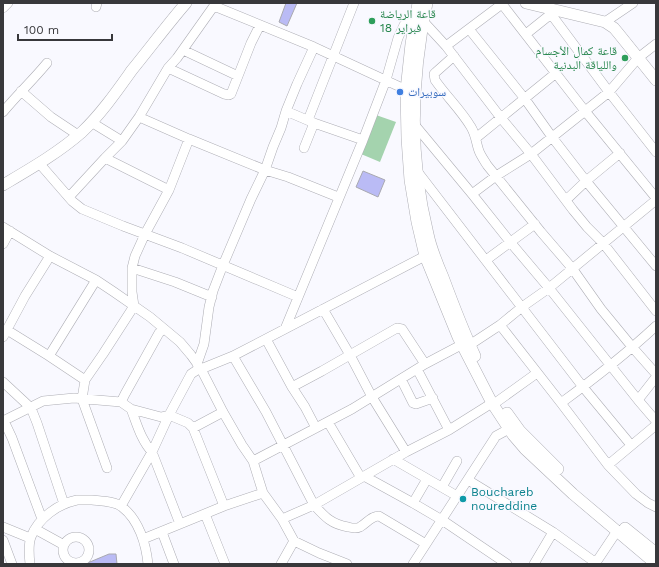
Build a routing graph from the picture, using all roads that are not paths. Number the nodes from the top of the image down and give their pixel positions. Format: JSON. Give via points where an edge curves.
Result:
{"nodes":[{"id":1,"x":8,"y":3,"type":"edge"},
{"id":2,"x":186,"y":3,"type":"edge"},
{"id":3,"x":353,"y":3,"type":"edge"},
{"id":4,"x":427,"y":3,"type":"edge"},
{"id":5,"x":502,"y":3,"type":"edge"},
{"id":6,"x":526,"y":3,"type":"edge"},
{"id":7,"x":627,"y":4,"type":"edge"},
{"id":8,"x":215,"y":5,"type":"edge"},
{"id":9,"x":3,"y":8,"type":"edge"},
{"id":10,"x":549,"y":11,"type":"junction"},
{"id":11,"x":419,"y":13,"type":"edge"},
{"id":12,"x":605,"y":22,"type":"junction"},
{"id":13,"x":260,"y":25,"type":"junction"},
{"id":14,"x":469,"y":29,"type":"junction"},
{"id":15,"x":526,"y":34,"type":"junction"},
{"id":16,"x":656,"y":44,"type":"edge"},
{"id":17,"x":446,"y":46,"type":"junction"},
{"id":18,"x":314,"y":47,"type":"junction"},
{"id":19,"x":183,"y":50,"type":"junction"},
{"id":20,"x":333,"y":56,"type":"junction"},
{"id":21,"x":454,"y":56,"type":"junction"},
{"id":22,"x":638,"y":58,"type":"junction"},
{"id":23,"x":48,"y":63,"type":"dead end"},
{"id":24,"x":168,"y":68,"type":"junction"},
{"id":25,"x":556,"y":73,"type":"junction"},
{"id":26,"x":238,"y":76,"type":"junction"},
{"id":27,"x":386,"y":80,"type":"junction"},
{"id":28,"x":656,"y":80,"type":"edge"},
{"id":29,"x":21,"y":91,"type":"junction"},
{"id":30,"x":410,"y":91,"type":"junction"},
{"id":31,"x":609,"y":92,"type":"junction"},
{"id":32,"x":525,"y":99,"type":"junction"},
{"id":33,"x":286,"y":111,"type":"junction"},
{"id":34,"x":585,"y":111,"type":"junction"},
{"id":35,"x":3,"y":112,"type":"edge"},
{"id":36,"x":139,"y":117,"type":"junction"},
{"id":37,"x":501,"y":118,"type":"junction"},
{"id":38,"x":311,"y":121,"type":"junction"},
{"id":39,"x":91,"y":122,"type":"junction"},
{"id":40,"x":414,"y":124,"type":"junction"},
{"id":41,"x":78,"y":135,"type":"junction"},
{"id":42,"x":552,"y":137,"type":"junction"},
{"id":43,"x":476,"y":138,"type":"junction"},
{"id":44,"x":189,"y":139,"type":"junction"},
{"id":45,"x":363,"y":140,"type":"junction"},
{"id":46,"x":122,"y":141,"type":"junction"},
{"id":47,"x":304,"y":148,"type":"dead end"},
{"id":48,"x":656,"y":152,"type":"edge"},
{"id":49,"x":620,"y":153,"type":"junction"},
{"id":50,"x":531,"y":154,"type":"junction"},
{"id":51,"x":105,"y":158,"type":"junction"},
{"id":52,"x":40,"y":163,"type":"junction"},
{"id":53,"x":265,"y":170,"type":"junction"},
{"id":54,"x":417,"y":171,"type":"junction"},
{"id":55,"x":496,"y":176,"type":"junction"},
{"id":56,"x":586,"y":181,"type":"junction"},
{"id":57,"x":3,"y":185,"type":"edge"},
{"id":58,"x":169,"y":190,"type":"junction"},
{"id":59,"x":472,"y":194,"type":"junction"},
{"id":60,"x":69,"y":197,"type":"junction"},
{"id":61,"x":338,"y":197,"type":"junction"},
{"id":62,"x":656,"y":199,"type":"edge"},
{"id":63,"x":566,"y":200,"type":"junction"},
{"id":64,"x":535,"y":224,"type":"junction"},
{"id":65,"x":624,"y":226,"type":"junction"},
{"id":66,"x":6,"y":229,"type":"edge"},
{"id":67,"x":145,"y":234,"type":"junction"},
{"id":68,"x":511,"y":243,"type":"junction"},
{"id":69,"x":603,"y":243,"type":"junction"},
{"id":70,"x":3,"y":244,"type":"edge"},
{"id":71,"x":50,"y":256,"type":"junction"},
{"id":72,"x":424,"y":256,"type":"junction"},
{"id":73,"x":486,"y":260,"type":"junction"},
{"id":74,"x":222,"y":265,"type":"junction"},
{"id":75,"x":656,"y":266,"type":"edge"},
{"id":76,"x":132,"y":268,"type":"junction"},
{"id":77,"x":572,"y":268,"type":"junction"},
{"id":78,"x":96,"y":280,"type":"junction"},
{"id":79,"x":549,"y":288,"type":"junction"},
{"id":80,"x":212,"y":297,"type":"junction"},
{"id":81,"x":298,"y":297,"type":"junction"},
{"id":82,"x":134,"y":306,"type":"junction"},
{"id":83,"x":522,"y":307,"type":"junction"},
{"id":84,"x":323,"y":309,"type":"junction"},
{"id":85,"x":656,"y":311,"type":"edge"},
{"id":86,"x":500,"y":325,"type":"junction"},
{"id":87,"x":656,"y":326,"type":"edge"},
{"id":88,"x":164,"y":328,"type":"junction"},
{"id":89,"x":285,"y":329,"type":"junction"},
{"id":90,"x":5,"y":334,"type":"edge"},
{"id":91,"x":266,"y":339,"type":"junction"},
{"id":92,"x":465,"y":346,"type":"junction"},
{"id":93,"x":633,"y":348,"type":"junction"},
{"id":94,"x":350,"y":355,"type":"junction"},
{"id":95,"x":49,"y":356,"type":"junction"},
{"id":96,"x":233,"y":356,"type":"junction"},
{"id":97,"x":425,"y":364,"type":"junction"},
{"id":98,"x":199,"y":366,"type":"junction"},
{"id":99,"x":610,"y":366,"type":"junction"},
{"id":100,"x":417,"y":369,"type":"junction"},
{"id":101,"x":537,"y":373,"type":"junction"},
{"id":102,"x":656,"y":374,"type":"edge"},
{"id":103,"x":656,"y":377,"type":"edge"},
{"id":104,"x":401,"y":379,"type":"junction"},
{"id":105,"x":85,"y":380,"type":"junction"},
{"id":106,"x":3,"y":382,"type":"edge"},
{"id":107,"x":292,"y":387,"type":"junction"},
{"id":108,"x":583,"y":387,"type":"junction"},
{"id":109,"x":372,"y":397,"type":"junction"},
{"id":110,"x":433,"y":398,"type":"junction"},
{"id":111,"x":82,"y":399,"type":"junction"},
{"id":112,"x":638,"y":400,"type":"junction"},
{"id":113,"x":121,"y":402,"type":"junction"},
{"id":114,"x":495,"y":402,"type":"junction"},
{"id":115,"x":561,"y":403,"type":"junction"},
{"id":116,"x":30,"y":408,"type":"junction"},
{"id":117,"x":131,"y":409,"type":"junction"},
{"id":118,"x":223,"y":412,"type":"junction"},
{"id":119,"x":169,"y":415,"type":"junction"},
{"id":120,"x":4,"y":421,"type":"edge"},
{"id":121,"x":656,"y":421,"type":"edge"},
{"id":122,"x":328,"y":422,"type":"junction"},
{"id":123,"x":656,"y":425,"type":"edge"},
{"id":124,"x":193,"y":428,"type":"junction"},
{"id":125,"x":316,"y":428,"type":"junction"},
{"id":126,"x":509,"y":429,"type":"junction"},
{"id":127,"x":449,"y":430,"type":"junction"},
{"id":128,"x":283,"y":445,"type":"junction"},
{"id":129,"x":631,"y":445,"type":"junction"},
{"id":130,"x":152,"y":452,"type":"junction"},
{"id":131,"x":406,"y":452,"type":"junction"},
{"id":132,"x":393,"y":459,"type":"junction"},
{"id":133,"x":253,"y":461,"type":"junction"},
{"id":134,"x":457,"y":461,"type":"dead end"},
{"id":135,"x":608,"y":465,"type":"junction"},
{"id":136,"x":107,"y":468,"type":"dead end"},
{"id":137,"x":363,"y":477,"type":"junction"},
{"id":138,"x":427,"y":479,"type":"junction"},
{"id":139,"x":468,"y":480,"type":"junction"},
{"id":140,"x":442,"y":487,"type":"junction"},
{"id":141,"x":263,"y":493,"type":"junction"},
{"id":142,"x":457,"y":496,"type":"junction"},
{"id":143,"x":413,"y":503,"type":"junction"},
{"id":144,"x":64,"y":504,"type":"junction"},
{"id":145,"x":314,"y":505,"type":"junction"},
{"id":146,"x":121,"y":506,"type":"junction"},
{"id":147,"x":224,"y":506,"type":"junction"},
{"id":148,"x":656,"y":507,"type":"edge"},
{"id":149,"x":205,"y":514,"type":"junction"},
{"id":150,"x":282,"y":519,"type":"junction"},
{"id":151,"x":42,"y":520,"type":"junction"},
{"id":152,"x":442,"y":520,"type":"junction"},
{"id":153,"x":180,"y":524,"type":"junction"},
{"id":154,"x":3,"y":527,"type":"edge"},
{"id":155,"x":35,"y":529,"type":"junction"},
{"id":156,"x":618,"y":531,"type":"junction"},
{"id":157,"x":162,"y":532,"type":"junction"},
{"id":158,"x":553,"y":532,"type":"junction"},
{"id":159,"x":30,"y":538,"type":"junction"},
{"id":160,"x":143,"y":539,"type":"junction"},
{"id":161,"x":3,"y":540,"type":"edge"},
{"id":162,"x":294,"y":541,"type":"junction"},
{"id":163,"x":426,"y":544,"type":"junction"},
{"id":164,"x":64,"y":545,"type":"dead end"},
{"id":165,"x":656,"y":552,"type":"edge"},
{"id":166,"x":596,"y":563,"type":"edge"},
{"id":167,"x":12,"y":564,"type":"edge"},
{"id":168,"x":30,"y":564,"type":"edge"},
{"id":169,"x":148,"y":564,"type":"edge"},
{"id":170,"x":174,"y":564,"type":"edge"},
{"id":171,"x":225,"y":564,"type":"edge"},
{"id":172,"x":280,"y":564,"type":"edge"},
{"id":173,"x":347,"y":564,"type":"edge"},
{"id":174,"x":413,"y":564,"type":"edge"},
{"id":175,"x":507,"y":564,"type":"edge"},
{"id":176,"x":534,"y":564,"type":"edge"},
{"id":177,"x":656,"y":564,"type":"edge"}],
"edges":[{"from":1,"to":9,"type":"street"},
{"from":2,"to":39,"type":"main road"},
{"from":3,"to":20,"type":"street"},
{"from":4,"to":11,"type":"main road"},
{"from":5,"to":14,"type":"street"},
{"from":5,"to":15,"type":"street"},
{"from":6,"to":10,"type":"main road"},
{"from":7,"to":12,"type":"street"},
{"from":8,"to":13,"type":"street"},
{"from":8,"to":19,"type":"street"},
{"from":10,"to":12,"type":"main road"},
{"from":10,"to":15,"type":"street"},
{"from":10,"to":31,"type":"street"},
{"from":11,"to":17,"type":"street"},
{"from":11,"to":27,"type":"street","via":[[404,25]]},
{"from":11,"to":30,"type":"main road","via":[[418,56]]},
{"from":12,"to":22,"type":"main road","via":[[614,28]]},
{"from":13,"to":18,"type":"street"},
{"from":13,"to":26,"type":"street"},
{"from":14,"to":17,"type":"street"},
{"from":14,"to":32,"type":"street"},
{"from":15,"to":25,"type":"street"},
{"from":16,"to":22,"type":"street"},
{"from":17,"to":21,"type":"street"},
{"from":18,"to":20,"type":"street"},
{"from":18,"to":33,"type":"street"},
{"from":19,"to":24,"type":"street"},
{"from":19,"to":26,"type":"street"},
{"from":20,"to":27,"type":"street"},
{"from":20,"to":38,"type":"street"},
{"from":21,"to":37,"type":"street"},
{"from":21,"to":43,"type":"street","via":[[434,74],[435,80],[466,118]]},
{"from":22,"to":28,"type":"main road"},
{"from":22,"to":31,"type":"street"},
{"from":23,"to":29,"type":"street"},
{"from":24,"to":26,"type":"street","via":[[226,95],[231,94]]},
{"from":24,"to":36,"type":"street"},
{"from":25,"to":32,"type":"street"},
{"from":25,"to":34,"type":"street"},
{"from":27,"to":30,"type":"street"},
{"from":27,"to":45,"type":"street"},
{"from":29,"to":35,"type":"street"},
{"from":29,"to":41,"type":"street","via":[[51,117]]},
{"from":30,"to":40,"type":"main road"},
{"from":30,"to":72,"type":"main road","via":[[407,138],[410,180]]},
{"from":31,"to":34,"type":"street"},
{"from":31,"to":48,"type":"street"},
{"from":32,"to":37,"type":"street"},
{"from":32,"to":42,"type":"street"},
{"from":33,"to":38,"type":"street"},
{"from":33,"to":53,"type":"street"},
{"from":34,"to":42,"type":"street"},
{"from":34,"to":49,"type":"street"},
{"from":36,"to":44,"type":"street"},
{"from":36,"to":46,"type":"street"},
{"from":37,"to":43,"type":"street"},
{"from":37,"to":50,"type":"street"},
{"from":38,"to":45,"type":"street"},
{"from":38,"to":47,"type":"street"},
{"from":39,"to":41,"type":"main road"},
{"from":39,"to":46,"type":"street"},
{"from":40,"to":54,"type":"main road"},
{"from":40,"to":59,"type":"street"},
{"from":41,"to":52,"type":"main road"},
{"from":42,"to":50,"type":"street"},
{"from":42,"to":56,"type":"street"},
{"from":43,"to":55,"type":"street","via":[[482,157]]},
{"from":44,"to":53,"type":"street"},
{"from":44,"to":58,"type":"street"},
{"from":45,"to":61,"type":"street"},
{"from":46,"to":51,"type":"street"},
{"from":49,"to":56,"type":"street"},
{"from":49,"to":62,"type":"street"},
{"from":50,"to":55,"type":"street"},
{"from":50,"to":63,"type":"street"},
{"from":51,"to":58,"type":"street"},
{"from":51,"to":60,"type":"street"},
{"from":52,"to":57,"type":"main road"},
{"from":52,"to":60,"type":"street"},
{"from":53,"to":61,"type":"street"},
{"from":53,"to":74,"type":"street"},
{"from":54,"to":73,"type":"street"},
{"from":54,"to":92,"type":"main road","via":[[430,242]]},
{"from":55,"to":59,"type":"street"},
{"from":55,"to":64,"type":"street"},
{"from":56,"to":63,"type":"street"},
{"from":56,"to":65,"type":"street"},
{"from":58,"to":67,"type":"street"},
{"from":59,"to":68,"type":"street"},
{"from":60,"to":67,"type":"street","via":[[82,209]]},
{"from":61,"to":81,"type":"street"},
{"from":62,"to":65,"type":"street"},
{"from":63,"to":69,"type":"street","via":[[586,227]]},
{"from":64,"to":68,"type":"street"},
{"from":64,"to":77,"type":"street"},
{"from":65,"to":69,"type":"street"},
{"from":65,"to":75,"type":"street"},
{"from":66,"to":70,"type":"street"},
{"from":66,"to":71,"type":"street"},
{"from":67,"to":74,"type":"street"},
{"from":67,"to":76,"type":"street"},
{"from":68,"to":73,"type":"street"},
{"from":68,"to":79,"type":"street"},
{"from":69,"to":77,"type":"street"},
{"from":69,"to":85,"type":"street"},
{"from":71,"to":78,"type":"street"},
{"from":71,"to":90,"type":"street"},
{"from":72,"to":84,"type":"street"},
{"from":72,"to":92,"type":"main road"},
{"from":73,"to":83,"type":"street"},
{"from":74,"to":80,"type":"street"},
{"from":74,"to":81,"type":"street"},
{"from":76,"to":80,"type":"street"},
{"from":76,"to":82,"type":"street"},
{"from":77,"to":79,"type":"street"},
{"from":77,"to":93,"type":"street"},
{"from":78,"to":82,"type":"street"},
{"from":78,"to":95,"type":"street"},
{"from":79,"to":83,"type":"street"},
{"from":79,"to":99,"type":"street"},
{"from":80,"to":98,"type":"street"},
{"from":81,"to":89,"type":"street"},
{"from":82,"to":88,"type":"street"},
{"from":82,"to":105,"type":"street"},
{"from":83,"to":86,"type":"street"},
{"from":83,"to":108,"type":"street"},
{"from":84,"to":89,"type":"street"},
{"from":84,"to":94,"type":"street"},
{"from":86,"to":92,"type":"street"},
{"from":86,"to":101,"type":"street"},
{"from":87,"to":93,"type":"street"},
{"from":88,"to":98,"type":"street","via":[[180,342]]},
{"from":88,"to":113,"type":"street"},
{"from":89,"to":91,"type":"street"},
{"from":90,"to":95,"type":"street"},
{"from":91,"to":96,"type":"street"},
{"from":91,"to":107,"type":"street"},
{"from":92,"to":97,"type":"street"},
{"from":92,"to":114,"type":"main road"},
{"from":93,"to":99,"type":"street"},
{"from":93,"to":102,"type":"street"},
{"from":94,"to":97,"type":"street","via":[[400,328]]},
{"from":94,"to":107,"type":"street"},
{"from":94,"to":109,"type":"street"},
{"from":95,"to":105,"type":"street"},
{"from":96,"to":98,"type":"street"},
{"from":96,"to":128,"type":"street"},
{"from":97,"to":100,"type":"street"},
{"from":98,"to":118,"type":"street"},
{"from":98,"to":119,"type":"street","via":[[191,374]]},
{"from":99,"to":108,"type":"street"},
{"from":99,"to":112,"type":"street"},
{"from":100,"to":104,"type":"street"},
{"from":100,"to":110,"type":"street"},
{"from":101,"to":114,"type":"street"},
{"from":101,"to":115,"type":"street"},
{"from":103,"to":112,"type":"street"},
{"from":104,"to":109,"type":"street"},
{"from":104,"to":110,"type":"street","via":[[413,403]]},
{"from":105,"to":111,"type":"street"},
{"from":106,"to":116,"type":"street"},
{"from":107,"to":125,"type":"street"},
{"from":108,"to":115,"type":"street"},
{"from":108,"to":129,"type":"street"},
{"from":109,"to":122,"type":"street"},
{"from":109,"to":131,"type":"street"},
{"from":110,"to":127,"type":"street"},
{"from":111,"to":113,"type":"street"},
{"from":111,"to":116,"type":"street","via":[[47,400]]},
{"from":111,"to":136,"type":"street"},
{"from":112,"to":121,"type":"street"},
{"from":113,"to":117,"type":"street"},
{"from":114,"to":126,"type":"main road"},
{"from":114,"to":127,"type":"street"},
{"from":114,"to":165,"type":"main road","via":[[520,432],[586,496]]},
{"from":115,"to":135,"type":"street"},
{"from":116,"to":120,"type":"street"},
{"from":116,"to":144,"type":"street"},
{"from":117,"to":119,"type":"street","via":[[161,417]]},
{"from":117,"to":130,"type":"street","via":[[146,446]]},
{"from":118,"to":124,"type":"street"},
{"from":118,"to":133,"type":"street"},
{"from":119,"to":124,"type":"street","via":[[188,423]]},
{"from":119,"to":130,"type":"street"},
{"from":120,"to":151,"type":"street"},
{"from":122,"to":125,"type":"street"},
{"from":122,"to":137,"type":"street"},
{"from":123,"to":129,"type":"street"},
{"from":124,"to":147,"type":"street"},
{"from":125,"to":128,"type":"street"},
{"from":126,"to":139,"type":"street","via":[[496,436]]},
{"from":126,"to":156,"type":"main road","via":[[568,489]]},
{"from":127,"to":131,"type":"street"},
{"from":128,"to":133,"type":"street"},
{"from":128,"to":145,"type":"street"},
{"from":129,"to":135,"type":"street"},
{"from":130,"to":146,"type":"street"},
{"from":130,"to":153,"type":"street"},
{"from":131,"to":132,"type":"street"},
{"from":132,"to":137,"type":"street"},
{"from":132,"to":138,"type":"street"},
{"from":133,"to":141,"type":"street"},
{"from":134,"to":140,"type":"street"},
{"from":135,"to":148,"type":"street","via":[[636,494]]},
{"from":137,"to":143,"type":"street"},
{"from":137,"to":145,"type":"street"},
{"from":138,"to":140,"type":"street"},
{"from":138,"to":143,"type":"street"},
{"from":139,"to":142,"type":"street"},
{"from":139,"to":158,"type":"street"},
{"from":140,"to":142,"type":"street"},
{"from":141,"to":147,"type":"street"},
{"from":141,"to":150,"type":"street"},
{"from":142,"to":152,"type":"street"},
{"from":143,"to":152,"type":"street"},
{"from":144,"to":146,"type":"street","via":[[78,500],[95,500]]},
{"from":144,"to":151,"type":"street"},
{"from":145,"to":150,"type":"street"},
{"from":145,"to":163,"type":"street","via":[[330,521],[338,525],[357,528],[379,516]]},
{"from":146,"to":160,"type":"street","via":[[132,516]]},
{"from":147,"to":149,"type":"street"},
{"from":149,"to":153,"type":"street"},
{"from":149,"to":171,"type":"street"},
{"from":150,"to":162,"type":"street"},
{"from":151,"to":155,"type":"street"},
{"from":152,"to":163,"type":"street"},
{"from":152,"to":175,"type":"street"},
{"from":153,"to":157,"type":"street"},
{"from":154,"to":159,"type":"street"},
{"from":155,"to":159,"type":"street"},
{"from":155,"to":164,"type":"street"},
{"from":156,"to":166,"type":"street"},
{"from":156,"to":177,"type":"main road"},
{"from":157,"to":160,"type":"street"},
{"from":157,"to":170,"type":"street"},
{"from":158,"to":166,"type":"street"},
{"from":158,"to":176,"type":"street"},
{"from":159,"to":168,"type":"street"},
{"from":160,"to":169,"type":"street"},
{"from":161,"to":167,"type":"street"},
{"from":162,"to":172,"type":"street"},
{"from":162,"to":173,"type":"street"},
{"from":163,"to":174,"type":"street"}]}
